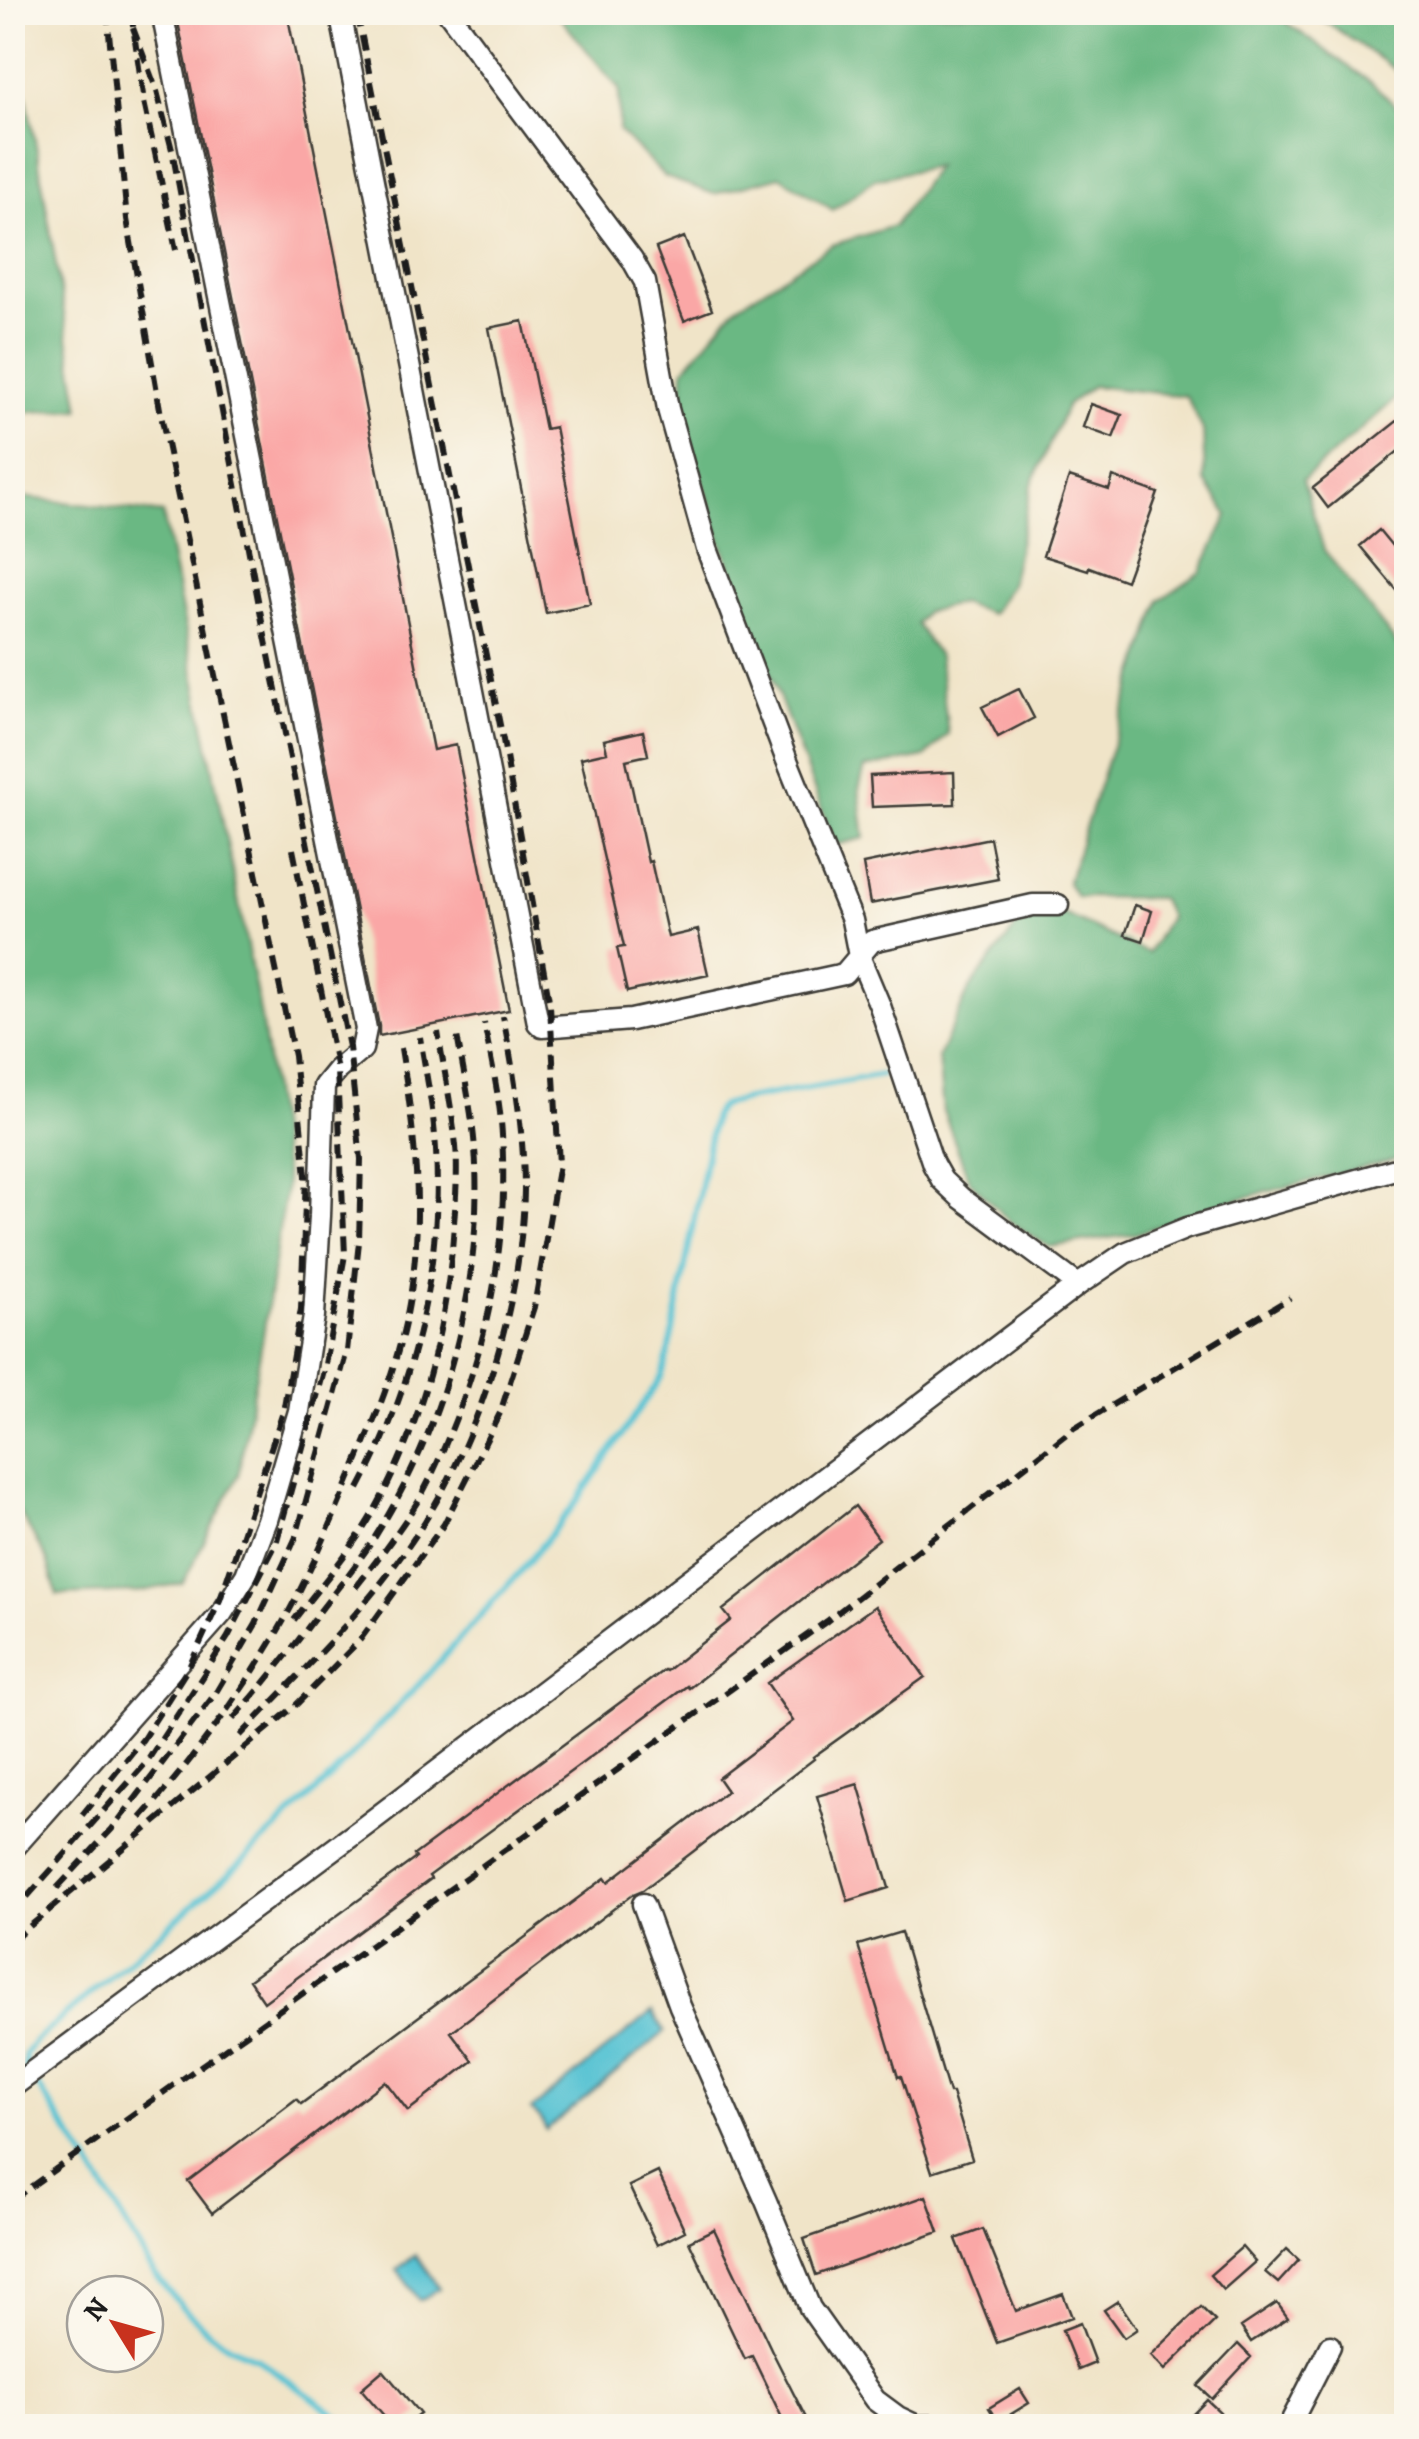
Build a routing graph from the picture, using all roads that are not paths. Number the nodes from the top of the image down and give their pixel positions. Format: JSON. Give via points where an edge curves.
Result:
{"nodes":[{"id":1,"x":162,"y":12,"type":"edge"},
{"id":2,"x":340,"y":12,"type":"edge"},
{"id":3,"x":448,"y":12,"type":"edge"},
{"id":4,"x":1058,"y":904,"type":"dead end"},
{"id":5,"x":859,"y":956,"type":"junction"},
{"id":6,"x":1406,"y":1166,"type":"edge"},
{"id":7,"x":1078,"y":1285,"type":"junction"},
{"id":8,"x":12,"y":1850,"type":"edge"},
{"id":9,"x":643,"y":1904,"type":"dead end"},
{"id":10,"x":25,"y":2078,"type":"edge"},
{"id":11,"x":1330,"y":2346,"type":"dead end"},
{"id":12,"x":954,"y":2426,"type":"edge"},
{"id":13,"x":1289,"y":2426,"type":"edge"}],
"edges":[{"from":1,"to":8,"type":"street","via":[[366,1030],[362,1049],[324,1086],[314,1316],[299,1411],[246,1575],[222,1613]]},
{"from":2,"to":5,"type":"street","via":[[538,1023],[651,1016],[844,974]]},
{"from":3,"to":5,"type":"street","via":[[646,282],[668,408],[707,549],[852,920]]},
{"from":4,"to":5,"type":"street","via":[[1033,904],[872,942]]},
{"from":5,"to":7,"type":"street","via":[[942,1180]]},
{"from":6,"to":7,"type":"street","via":[[1169,1234]]},
{"from":7,"to":10,"type":"street"},
{"from":9,"to":12,"type":"street","via":[[810,2308],[875,2400],[917,2426]]},
{"from":11,"to":13,"type":"street"}]}
